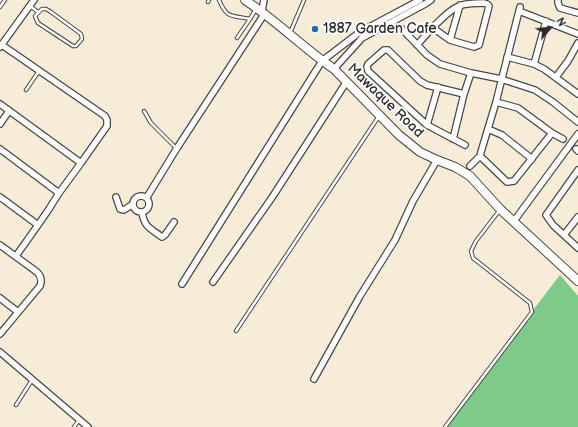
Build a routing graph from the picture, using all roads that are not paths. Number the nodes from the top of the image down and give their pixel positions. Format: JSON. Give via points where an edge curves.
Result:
{"nodes":[{"id":1,"x":5,"y":0,"type":"edge"},
{"id":2,"x":34,"y":0,"type":"edge"},
{"id":3,"x":219,"y":0,"type":"edge"},
{"id":4,"x":245,"y":0,"type":"edge"},
{"id":5,"x":264,"y":0,"type":"edge"},
{"id":6,"x":304,"y":0,"type":"edge"},
{"id":7,"x":420,"y":0,"type":"edge"},
{"id":8,"x":431,"y":0,"type":"edge"},
{"id":9,"x":558,"y":0,"type":"edge"},
{"id":10,"x":1,"y":3,"type":"edge"},
{"id":11,"x":460,"y":5,"type":"junction"},
{"id":12,"x":30,"y":6,"type":"junction"},
{"id":13,"x":0,"y":7,"type":"edge"},
{"id":14,"x":261,"y":11,"type":"junction"},
{"id":15,"x":38,"y":12,"type":"junction"},
{"id":16,"x":578,"y":13,"type":"edge"},
{"id":17,"x":250,"y":19,"type":"junction"},
{"id":18,"x":546,"y":21,"type":"junction"},
{"id":19,"x":401,"y":28,"type":"dead end"},
{"id":20,"x":433,"y":28,"type":"junction"},
{"id":21,"x":289,"y":34,"type":"junction"},
{"id":22,"x":578,"y":34,"type":"edge"},
{"id":23,"x":0,"y":36,"type":"edge"},
{"id":24,"x":237,"y":38,"type":"dead end"},
{"id":25,"x":6,"y":40,"type":"junction"},
{"id":26,"x":450,"y":40,"type":"junction"},
{"id":27,"x":578,"y":42,"type":"edge"},
{"id":28,"x":417,"y":45,"type":"junction"},
{"id":29,"x":1,"y":46,"type":"edge"},
{"id":30,"x":507,"y":57,"type":"junction"},
{"id":31,"x":322,"y":61,"type":"junction"},
{"id":32,"x":534,"y":64,"type":"junction"},
{"id":33,"x":334,"y":69,"type":"junction"},
{"id":34,"x":39,"y":71,"type":"junction"},
{"id":35,"x":471,"y":73,"type":"junction"},
{"id":36,"x":556,"y":77,"type":"junction"},
{"id":37,"x":501,"y":79,"type":"junction"},
{"id":38,"x":347,"y":81,"type":"junction"},
{"id":39,"x":438,"y":86,"type":"junction"},
{"id":40,"x":26,"y":90,"type":"dead end"},
{"id":41,"x":464,"y":94,"type":"junction"},
{"id":42,"x":578,"y":94,"type":"edge"},
{"id":43,"x":496,"y":102,"type":"junction"},
{"id":44,"x":0,"y":104,"type":"edge"},
{"id":45,"x":9,"y":110,"type":"junction"},
{"id":46,"x":144,"y":111,"type":"dead end"},
{"id":47,"x":380,"y":115,"type":"junction"},
{"id":48,"x":578,"y":122,"type":"edge"},
{"id":49,"x":0,"y":124,"type":"edge"},
{"id":50,"x":427,"y":125,"type":"junction"},
{"id":51,"x":488,"y":129,"type":"junction"},
{"id":52,"x":552,"y":133,"type":"junction"},
{"id":53,"x":578,"y":134,"type":"edge"},
{"id":54,"x":453,"y":139,"type":"junction"},
{"id":55,"x":563,"y":139,"type":"dead end"},
{"id":56,"x":465,"y":145,"type":"dead end"},
{"id":57,"x":177,"y":148,"type":"junction"},
{"id":58,"x":0,"y":150,"type":"edge"},
{"id":59,"x":480,"y":156,"type":"junction"},
{"id":60,"x":532,"y":159,"type":"junction"},
{"id":61,"x":437,"y":160,"type":"junction"},
{"id":62,"x":81,"y":164,"type":"junction"},
{"id":63,"x":470,"y":166,"type":"dead end"},
{"id":64,"x":578,"y":170,"type":"edge"},
{"id":65,"x":59,"y":193,"type":"junction"},
{"id":66,"x":116,"y":196,"type":"dead end"},
{"id":67,"x":0,"y":197,"type":"edge"},
{"id":68,"x":146,"y":197,"type":"junction"},
{"id":69,"x":133,"y":204,"type":"junction"},
{"id":70,"x":500,"y":209,"type":"junction"},
{"id":71,"x":142,"y":212,"type":"junction"},
{"id":72,"x":578,"y":217,"type":"edge"},
{"id":73,"x":514,"y":221,"type":"junction"},
{"id":74,"x":174,"y":222,"type":"dead end"},
{"id":75,"x":38,"y":224,"type":"junction"},
{"id":76,"x":564,"y":235,"type":"junction"},
{"id":77,"x":0,"y":245,"type":"edge"},
{"id":78,"x":578,"y":248,"type":"edge"},
{"id":79,"x":16,"y":256,"type":"junction"},
{"id":80,"x":578,"y":281,"type":"edge"},
{"id":81,"x":213,"y":282,"type":"dead end"},
{"id":82,"x":182,"y":284,"type":"dead end"},
{"id":83,"x":0,"y":298,"type":"edge"},
{"id":84,"x":18,"y":312,"type":"junction"},
{"id":85,"x":236,"y":331,"type":"dead end"},
{"id":86,"x":0,"y":334,"type":"edge"},
{"id":87,"x":0,"y":352,"type":"edge"},
{"id":88,"x":314,"y":379,"type":"dead end"},
{"id":89,"x":32,"y":380,"type":"junction"},
{"id":90,"x":16,"y":405,"type":"dead end"},
{"id":91,"x":78,"y":420,"type":"junction"},
{"id":92,"x":74,"y":427,"type":"edge"},
{"id":93,"x":88,"y":427,"type":"edge"},
{"id":94,"x":445,"y":427,"type":"edge"}],
"edges":[{"from":1,"to":10,"type":"lane"},
{"from":2,"to":12,"type":"street"},
{"from":3,"to":17,"type":"lane","via":[[226,13]]},
{"from":4,"to":14,"type":"main road","name":"Mawaque Road"},
{"from":5,"to":14,"type":"street"},
{"from":6,"to":21,"type":"lane"},
{"from":7,"to":31,"type":"street","via":[[360,32]]},
{"from":8,"to":33,"type":"street","via":[[362,38]]},
{"from":9,"to":16,"type":"street","via":[[560,8]]},
{"from":10,"to":13,"type":"lane"},
{"from":11,"to":20,"type":"street"},
{"from":11,"to":26,"type":"street"},
{"from":11,"to":26,"type":"street","via":[[484,3],[489,6],[479,45],[474,47]]},
{"from":12,"to":15,"type":"lane"},
{"from":12,"to":25,"type":"street"},
{"from":14,"to":17,"type":"lane"},
{"from":14,"to":21,"type":"main road","name":"Mawaque Road"},
{"from":14,"to":57,"type":"street"},
{"from":15,"to":15,"type":"lane","via":[[42,9],[51,12],[82,34],[82,39],[76,46],[70,45],[38,23],[35,16]]},
{"from":17,"to":24,"type":"lane"},
{"from":18,"to":22,"type":"street"},
{"from":18,"to":30,"type":"street","via":[[520,9]]},
{"from":18,"to":32,"type":"street"},
{"from":19,"to":28,"type":"street"},
{"from":20,"to":26,"type":"street"},
{"from":20,"to":28,"type":"street"},
{"from":21,"to":31,"type":"main road","name":"Mawaque Road"},
{"from":23,"to":25,"type":"lane"},
{"from":25,"to":29,"type":"street"},
{"from":27,"to":36,"type":"street"},
{"from":28,"to":35,"type":"street","via":[[440,64]]},
{"from":29,"to":34,"type":"street"},
{"from":30,"to":32,"type":"street"},
{"from":30,"to":37,"type":"street"},
{"from":31,"to":33,"type":"main road","name":"Mawaque Road"},
{"from":31,"to":82,"type":"street"},
{"from":32,"to":36,"type":"street"},
{"from":33,"to":38,"type":"main road","name":"Mawaque Road"},
{"from":34,"to":40,"type":"lane"},
{"from":34,"to":62,"type":"street","via":[[108,120],[107,126]]},
{"from":35,"to":37,"type":"street"},
{"from":35,"to":41,"type":"street"},
{"from":36,"to":42,"type":"street"},
{"from":37,"to":43,"type":"street"},
{"from":37,"to":48,"type":"street","via":[[535,90]]},
{"from":38,"to":47,"type":"main road","name":"Mawaque Road"},
{"from":38,"to":81,"type":"street","via":[[273,196]]},
{"from":39,"to":41,"type":"street"},
{"from":39,"to":50,"type":"street"},
{"from":39,"to":50,"type":"street","via":[[420,81],[388,50],[384,50],[367,67],[368,71]]},
{"from":41,"to":54,"type":"street"},
{"from":43,"to":51,"type":"street"},
{"from":43,"to":52,"type":"street","via":[[518,108]]},
{"from":44,"to":45,"type":"street"},
{"from":45,"to":49,"type":"street"},
{"from":45,"to":62,"type":"street"},
{"from":46,"to":57,"type":"lane","via":[[151,122]]},
{"from":47,"to":61,"type":"main road","name":"Mawaque Road","via":[[420,152]]},
{"from":47,"to":85,"type":"lane"},
{"from":50,"to":54,"type":"street"},
{"from":51,"to":59,"type":"street"},
{"from":51,"to":60,"type":"street","via":[[502,135]]},
{"from":52,"to":55,"type":"street"},
{"from":52,"to":60,"type":"street"},
{"from":53,"to":73,"type":"street"},
{"from":54,"to":56,"type":"street"},
{"from":57,"to":68,"type":"street"},
{"from":58,"to":65,"type":"street"},
{"from":59,"to":60,"type":"street","via":[[507,182],[514,181]]},
{"from":59,"to":63,"type":"street"},
{"from":61,"to":70,"type":"main road","name":"Mawaque Road","via":[[470,176]]},
{"from":61,"to":88,"type":"street","via":[[413,201],[395,240],[360,296]]},
{"from":62,"to":65,"type":"street"},
{"from":64,"to":76,"type":"street","via":[[546,215],[553,226]]},
{"from":65,"to":75,"type":"street"},
{"from":66,"to":69,"type":"street","via":[[120,209],[124,210]]},
{"from":67,"to":75,"type":"street"},
{"from":68,"to":69,"type":"street","via":[[138,196]]},
{"from":68,"to":71,"type":"street","via":[[149,201],[148,208]]},
{"from":69,"to":71,"type":"street","via":[[135,209]]},
{"from":70,"to":73,"type":"main road","name":"Mawaque Road"},
{"from":70,"to":94,"type":"lane","via":[[476,241],[471,252],[473,258],[530,303],[532,312]]},
{"from":71,"to":74,"type":"street","via":[[146,226],[162,237]]},
{"from":72,"to":76,"type":"street"},
{"from":73,"to":80,"type":"main road","name":"Mawaque Road"},
{"from":75,"to":79,"type":"street"},
{"from":76,"to":78,"type":"street"},
{"from":77,"to":79,"type":"street"},
{"from":79,"to":84,"type":"street","via":[[37,272],[42,282]]},
{"from":83,"to":84,"type":"street"},
{"from":84,"to":86,"type":"street"},
{"from":87,"to":89,"type":"street"},
{"from":89,"to":90,"type":"lane"},
{"from":89,"to":91,"type":"street"},
{"from":91,"to":92,"type":"lane"},
{"from":91,"to":93,"type":"street"}]}
